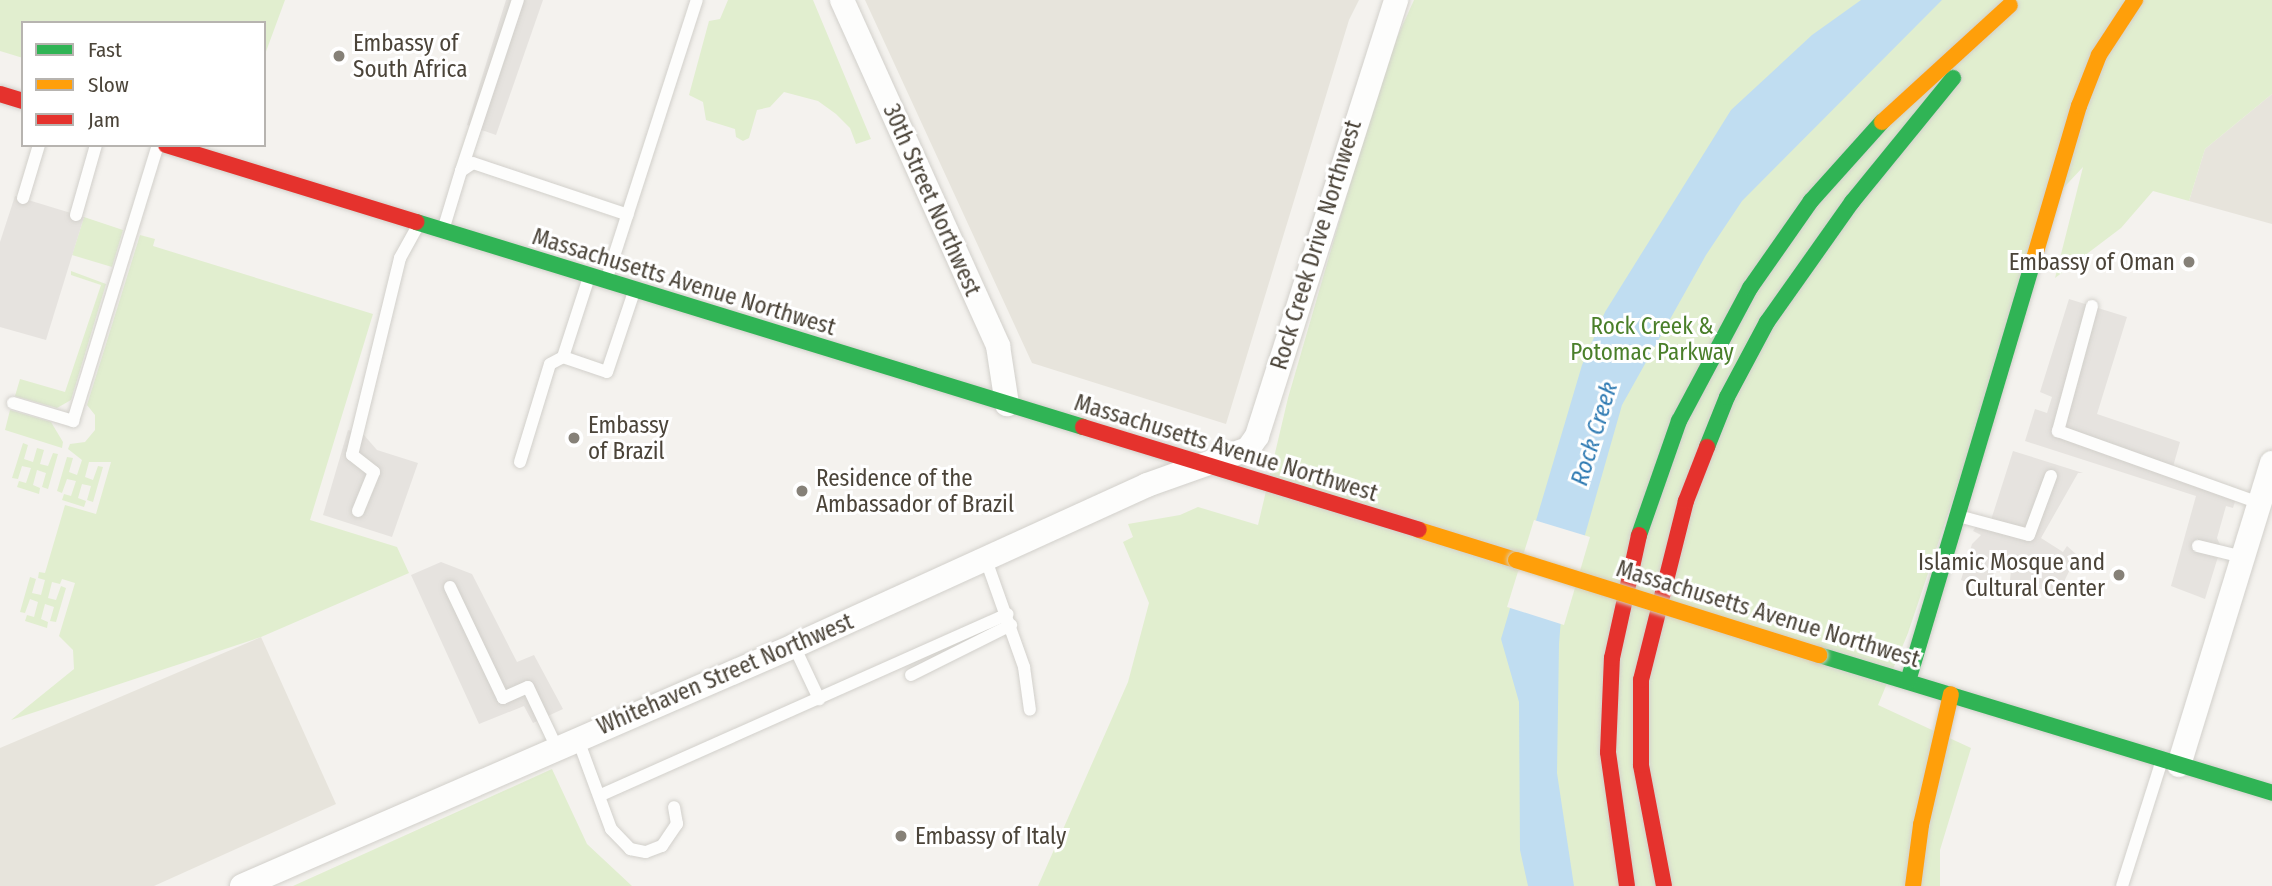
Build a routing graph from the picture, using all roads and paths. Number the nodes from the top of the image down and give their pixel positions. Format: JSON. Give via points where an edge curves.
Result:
{"nodes":[{"id":1,"x":518,"y":0,"type":"edge"},
{"id":2,"x":697,"y":0,"type":"edge"},
{"id":3,"x":842,"y":0,"type":"edge"},
{"id":4,"x":1396,"y":0,"type":"edge"},
{"id":5,"x":2135,"y":0,"type":"edge"},
{"id":6,"x":2012,"y":3,"type":"edge"},
{"id":7,"x":0,"y":94,"type":"edge"},
{"id":8,"x":21,"y":100,"type":"edge"},
{"id":9,"x":38,"y":147,"type":"edge"},
{"id":10,"x":95,"y":147,"type":"edge"},
{"id":11,"x":157,"y":147,"type":"edge"},
{"id":12,"x":172,"y":147,"type":"edge"},
{"id":13,"x":461,"y":171,"type":"junction"},
{"id":14,"x":23,"y":198,"type":"dead end"},
{"id":15,"x":76,"y":215,"type":"dead end"},
{"id":16,"x":628,"y":215,"type":"junction"},
{"id":17,"x":419,"y":223,"type":"junction"},
{"id":18,"x":443,"y":230,"type":"junction"},
{"id":19,"x":590,"y":277,"type":"junction"},
{"id":20,"x":606,"y":282,"type":"junction"},
{"id":21,"x":635,"y":290,"type":"junction"},
{"id":22,"x":2092,"y":306,"type":"dead end"},
{"id":23,"x":563,"y":358,"type":"junction"},
{"id":24,"x":13,"y":403,"type":"dead end"},
{"id":25,"x":1007,"y":404,"type":"junction"},
{"id":26,"x":520,"y":461,"type":"dead end"},
{"id":27,"x":2272,"y":463,"type":"edge"},
{"id":28,"x":1210,"y":466,"type":"junction"},
{"id":29,"x":2051,"y":476,"type":"dead end"},
{"id":30,"x":2259,"y":503,"type":"junction"},
{"id":31,"x":358,"y":511,"type":"dead end"},
{"id":32,"x":1957,"y":515,"type":"junction"},
{"id":33,"x":2198,"y":546,"type":"dead end"},
{"id":34,"x":2243,"y":557,"type":"junction"},
{"id":35,"x":986,"y":559,"type":"junction"},
{"id":36,"x":450,"y":587,"type":"dead end"},
{"id":37,"x":1009,"y":620,"type":"junction"},
{"id":38,"x":794,"y":646,"type":"junction"},
{"id":39,"x":911,"y":675,"type":"dead end"},
{"id":40,"x":1908,"y":681,"type":"junction"},
{"id":41,"x":1951,"y":694,"type":"junction"},
{"id":42,"x":819,"y":699,"type":"junction"},
{"id":43,"x":1030,"y":710,"type":"dead end"},
{"id":44,"x":567,"y":742,"type":"junction"},
{"id":45,"x":2170,"y":763,"type":"junction"},
{"id":46,"x":2272,"y":793,"type":"edge"},
{"id":47,"x":601,"y":795,"type":"junction"},
{"id":48,"x":674,"y":807,"type":"dead end"},
{"id":49,"x":242,"y":886,"type":"edge"},
{"id":50,"x":1627,"y":886,"type":"edge"},
{"id":51,"x":1664,"y":886,"type":"edge"},
{"id":52,"x":1913,"y":886,"type":"edge"},
{"id":53,"x":2122,"y":886,"type":"edge"}],
"edges":[{"from":1,"to":13,"type":"lane"},
{"from":2,"to":16,"type":"lane"},
{"from":3,"to":25,"type":"street","name":"30th Street Northwest","via":[[998,346]]},
{"from":4,"to":28,"type":"street","name":"Rock Creek Drive Northwest","via":[[1257,436],[1248,449]]},
{"from":5,"to":32,"type":"main road","via":[[2088,78]]},
{"from":6,"to":50,"type":"main road","via":[[1899,103],[1811,201],[1750,288],[1679,421],[1637,540],[1612,658],[1609,762]]},
{"from":6,"to":51,"type":"main road","via":[[1794,279],[1747,357],[1707,444],[1671,554],[1641,680],[1641,765]]},
{"from":7,"to":8,"type":"main road"},
{"from":9,"to":14,"type":"lane"},
{"from":10,"to":15,"type":"lane"},
{"from":11,"to":24,"type":"lane","via":[[73,421]]},
{"from":12,"to":17,"type":"main road","name":"Massachusetts Avenue Northwest"},
{"from":13,"to":16,"type":"lane","via":[[472,163]]},
{"from":13,"to":18,"type":"lane"},
{"from":16,"to":20,"type":"lane"},
{"from":17,"to":18,"type":"main road","name":"Massachusetts Avenue Northwest"},
{"from":17,"to":31,"type":"lane","via":[[400,258],[352,455],[374,472]]},
{"from":18,"to":19,"type":"main road","name":"Massachusetts Avenue Northwest"},
{"from":19,"to":20,"type":"main road","name":"Massachusetts Avenue Northwest"},
{"from":19,"to":23,"type":"lane"},
{"from":20,"to":21,"type":"main road","name":"Massachusetts Avenue Northwest"},
{"from":21,"to":23,"type":"lane","via":[[607,372]]},
{"from":21,"to":25,"type":"main road","name":"Massachusetts Avenue Northwest"},
{"from":22,"to":30,"type":"lane","via":[[2058,431]]},
{"from":23,"to":26,"type":"lane","via":[[550,364]]},
{"from":25,"to":28,"type":"main road","name":"Massachusetts Avenue Northwest"},
{"from":27,"to":30,"type":"street"},
{"from":28,"to":35,"type":"street","name":"Whitehaven Street Northwest","via":[[1147,485]]},
{"from":28,"to":40,"type":"main road","name":"Massachusetts Avenue Northwest","bridge":true},
{"from":29,"to":32,"type":"lane","via":[[2029,535]]},
{"from":30,"to":34,"type":"street"},
{"from":32,"to":40,"type":"main road"},
{"from":33,"to":34,"type":"lane"},
{"from":34,"to":45,"type":"street"},
{"from":35,"to":37,"type":"lane"},
{"from":35,"to":38,"type":"street","name":"Whitehaven Street Northwest"},
{"from":36,"to":44,"type":"lane","via":[[503,698],[528,687]]},
{"from":37,"to":39,"type":"lane"},
{"from":37,"to":42,"type":"lane"},
{"from":37,"to":43,"type":"lane"},
{"from":38,"to":42,"type":"lane"},
{"from":38,"to":44,"type":"street","name":"Whitehaven Street Northwest"},
{"from":40,"to":41,"type":"main road","name":"Massachusetts Avenue Northwest"},
{"from":41,"to":45,"type":"main road","name":"Massachusetts Avenue Northwest"},
{"from":41,"to":52,"type":"main road","via":[[1921,825]]},
{"from":42,"to":47,"type":"lane"},
{"from":44,"to":47,"type":"lane"},
{"from":44,"to":49,"type":"street","name":"Whitehaven Street Northwest"},
{"from":45,"to":46,"type":"main road","name":"Massachusetts Avenue Northwest"},
{"from":45,"to":53,"type":"lane"},
{"from":47,"to":48,"type":"lane","via":[[617,839],[630,849],[646,852],[672,835],[677,824]]}]}
